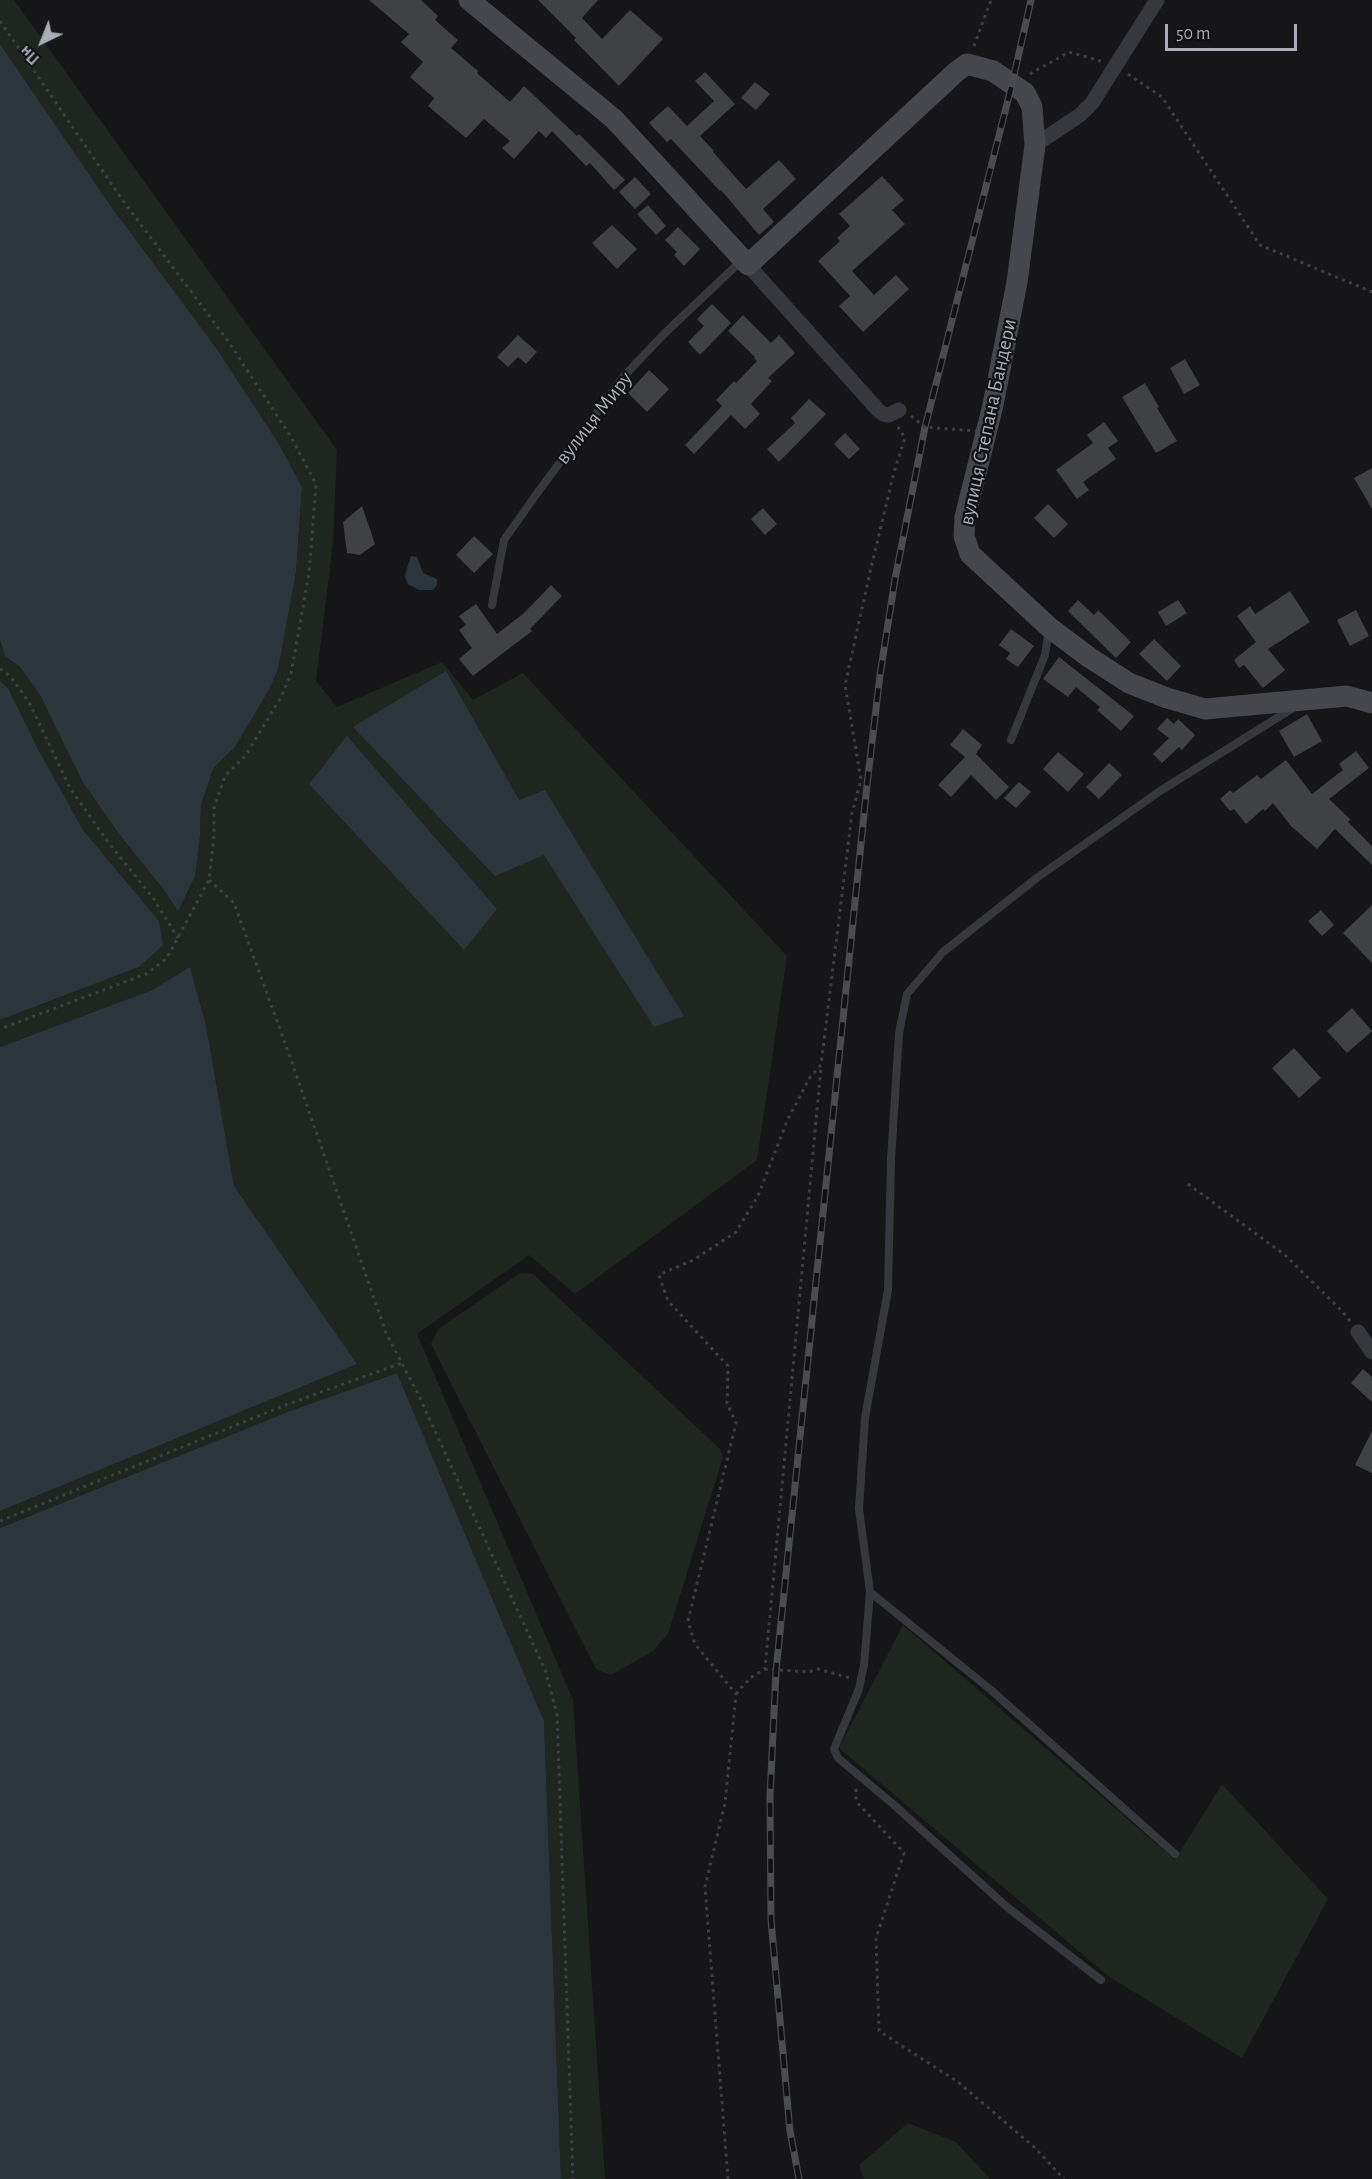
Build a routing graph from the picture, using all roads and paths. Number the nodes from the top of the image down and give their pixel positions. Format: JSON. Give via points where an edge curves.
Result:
{"nodes":[{"id":1,"x":469,"y":0,"type":"edge"},
{"id":2,"x":991,"y":0,"type":"edge"},
{"id":3,"x":1157,"y":0,"type":"edge"},
{"id":4,"x":1,"y":24,"type":"edge"},
{"id":5,"x":967,"y":64,"type":"junction"},
{"id":6,"x":1117,"y":66,"type":"junction"},
{"id":7,"x":1012,"y":84,"type":"junction"},
{"id":8,"x":1035,"y":145,"type":"junction"},
{"id":9,"x":746,"y":262,"type":"junction"},
{"id":10,"x":1372,"y":292,"type":"edge"},
{"id":11,"x":900,"y":414,"type":"junction"},
{"id":12,"x":976,"y":431,"type":"dead end"},
{"id":13,"x":492,"y":605,"type":"dead end"},
{"id":14,"x":1050,"y":628,"type":"junction"},
{"id":15,"x":0,"y":669,"type":"edge"},
{"id":16,"x":1307,"y":699,"type":"junction"},
{"id":17,"x":1371,"y":700,"type":"edge"},
{"id":18,"x":1011,"y":740,"type":"dead end"},
{"id":19,"x":209,"y":880,"type":"junction"},
{"id":20,"x":178,"y":938,"type":"junction"},
{"id":21,"x":0,"y":1029,"type":"edge"},
{"id":22,"x":821,"y":1065,"type":"junction"},
{"id":23,"x":1188,"y":1184,"type":"dead end"},
{"id":24,"x":1358,"y":1332,"type":"joint"},
{"id":25,"x":1372,"y":1352,"type":"edge"},
{"id":26,"x":402,"y":1363,"type":"junction"},
{"id":27,"x":0,"y":1521,"type":"edge"},
{"id":28,"x":870,"y":1592,"type":"junction"},
{"id":29,"x":765,"y":1669,"type":"junction"},
{"id":30,"x":861,"y":1682,"type":"junction"},
{"id":31,"x":736,"y":1694,"type":"junction"},
{"id":32,"x":856,"y":1773,"type":"junction"},
{"id":33,"x":1175,"y":1854,"type":"dead end"},
{"id":34,"x":1101,"y":1980,"type":"dead end"},
{"id":35,"x":573,"y":2179,"type":"edge"},
{"id":36,"x":728,"y":2179,"type":"edge"},
{"id":37,"x":1064,"y":2179,"type":"edge"}],
"edges":[{"from":1,"to":9,"type":"street","via":[[614,119]]},
{"from":2,"to":5,"type":"path"},
{"from":3,"to":6,"type":"street"},
{"from":4,"to":19,"type":"path","via":[[121,198],[228,341],[291,437],[316,484],[309,573],[291,674],[246,755],[225,776],[214,808]]},
{"from":5,"to":7,"type":"street","name":"вулиця Степана Бандери","via":[[993,71]]},
{"from":5,"to":9,"type":"street","name":"вулиця Миру"},
{"from":6,"to":7,"type":"path","via":[[1069,52]]},
{"from":6,"to":8,"type":"street","via":[[1080,115]]},
{"from":6,"to":10,"type":"path","via":[[1162,97],[1260,245]]},
{"from":7,"to":8,"type":"street","name":"вулиця Степана Бандери","via":[[1025,93],[1032,107]]},
{"from":8,"to":14,"type":"street","name":"вулиця Степана Бандери","via":[[1017,282],[964,536],[970,554]]},
{"from":9,"to":11,"type":"street","via":[[878,410],[883,414]]},
{"from":9,"to":13,"type":"lane","name":"вулиця Миру","via":[[665,333],[624,376],[537,492],[504,540]]},
{"from":11,"to":12,"type":"path","bridge":true,"via":[[925,428]]},
{"from":11,"to":22,"type":"path","via":[[905,438],[845,685],[861,780],[852,813]]},
{"from":14,"to":16,"type":"street","name":"вулиця Степана Бандери","via":[[1129,683],[1205,709]]},
{"from":14,"to":18,"type":"lane","via":[[1045,655]]},
{"from":15,"to":20,"type":"path","via":[[29,702],[70,788],[153,898]]},
{"from":16,"to":17,"type":"street","name":"вулиця Степана Бандери","via":[[1347,696]]},
{"from":16,"to":28,"type":"lane","via":[[1160,791],[1038,877],[943,952],[907,994],[898,1045],[888,1290],[865,1418],[859,1509]]},
{"from":19,"to":20,"type":"path"},
{"from":19,"to":26,"type":"path","via":[[234,903],[386,1333]]},
{"from":20,"to":21,"type":"path","via":[[166,959],[146,974]]},
{"from":22,"to":29,"type":"path"},
{"from":22,"to":31,"type":"path","via":[[810,1077],[787,1122],[758,1196],[736,1232],[695,1259],[659,1275],[668,1302],[728,1366],[727,1403],[736,1423],[688,1621],[695,1644]]},
{"from":23,"to":24,"type":"path","via":[[1284,1255],[1343,1312]]},
{"from":24,"to":25,"type":"street"},
{"from":26,"to":27,"type":"path","via":[[288,1404]]},
{"from":26,"to":35,"type":"path","via":[[545,1670],[557,1714]]},
{"from":28,"to":30,"type":"lane"},
{"from":28,"to":33,"type":"lane","via":[[991,1690]]},
{"from":29,"to":30,"type":"path","via":[[818,1669]]},
{"from":29,"to":31,"type":"path"},
{"from":30,"to":32,"type":"lane","via":[[834,1749],[838,1758]]},
{"from":31,"to":36,"type":"path","via":[[726,1803],[705,1887]]},
{"from":32,"to":34,"type":"lane","via":[[1007,1907]]},
{"from":32,"to":37,"type":"path","via":[[856,1801],[904,1853],[876,1938],[879,2031],[958,2082],[1034,2147]]}]}
